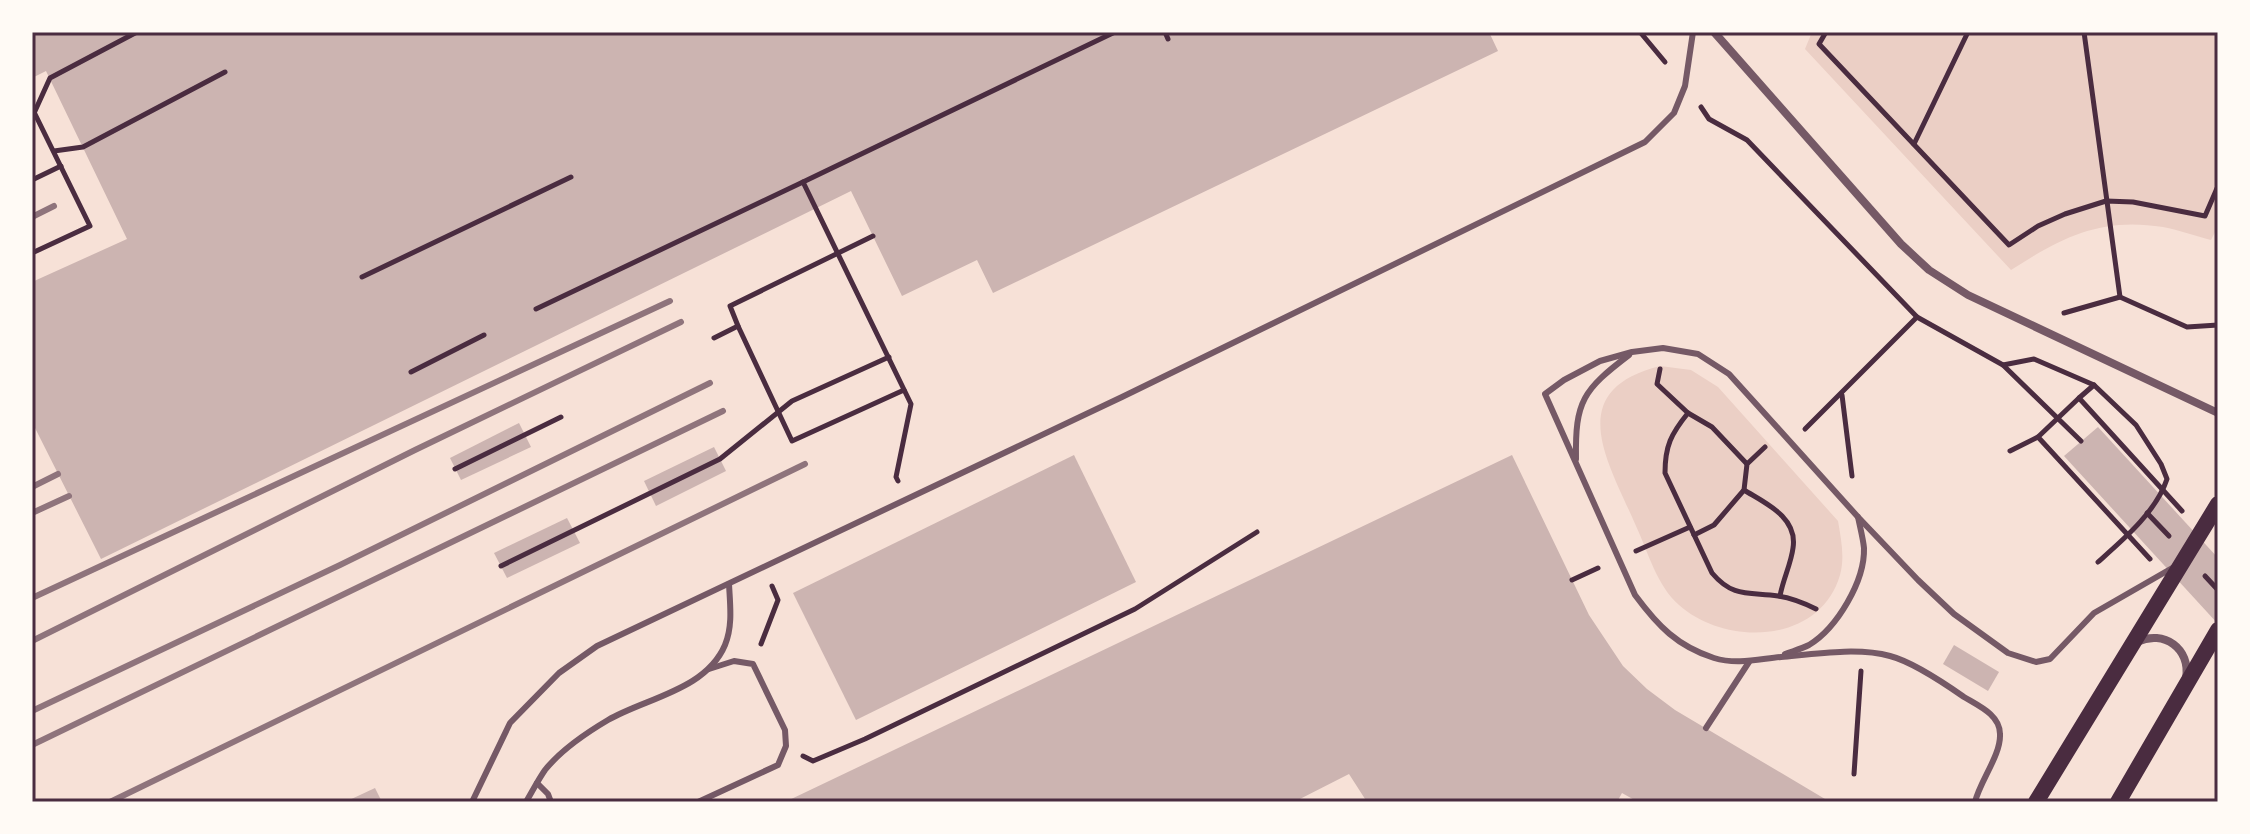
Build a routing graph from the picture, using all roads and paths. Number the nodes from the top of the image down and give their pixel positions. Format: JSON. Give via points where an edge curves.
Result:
{"nodes":[{"id":1,"x":137,"y":32,"type":"edge"},
{"id":2,"x":1115,"y":32,"type":"edge"},
{"id":3,"x":1165,"y":32,"type":"edge"},
{"id":4,"x":1640,"y":32,"type":"edge"},
{"id":5,"x":1693,"y":32,"type":"edge"},
{"id":6,"x":1714,"y":32,"type":"edge"},
{"id":7,"x":1826,"y":32,"type":"edge"},
{"id":8,"x":1968,"y":32,"type":"edge"},
{"id":9,"x":2084,"y":32,"type":"edge"},
{"id":10,"x":1168,"y":39,"type":"dead end"},
{"id":11,"x":225,"y":72,"type":"dead end"},
{"id":12,"x":1685,"y":86,"type":"junction"},
{"id":13,"x":33,"y":112,"type":"edge"},
{"id":14,"x":1914,"y":144,"type":"junction"},
{"id":15,"x":54,"y":151,"type":"junction"},
{"id":16,"x":61,"y":166,"type":"junction"},
{"id":17,"x":571,"y":177,"type":"dead end"},
{"id":18,"x":32,"y":180,"type":"edge"},
{"id":19,"x":803,"y":182,"type":"junction"},
{"id":20,"x":2218,"y":186,"type":"edge"},
{"id":21,"x":2106,"y":201,"type":"junction"},
{"id":22,"x":873,"y":236,"type":"dead end"},
{"id":23,"x":838,"y":252,"type":"junction"},
{"id":24,"x":32,"y":253,"type":"edge"},
{"id":25,"x":362,"y":277,"type":"dead end"},
{"id":26,"x":2120,"y":297,"type":"junction"},
{"id":27,"x":536,"y":309,"type":"dead end"},
{"id":28,"x":2056,"y":315,"type":"dead end"},
{"id":29,"x":2218,"y":325,"type":"edge"},
{"id":30,"x":738,"y":326,"type":"junction"},
{"id":31,"x":484,"y":335,"type":"dead end"},
{"id":32,"x":714,"y":338,"type":"dead end"},
{"id":33,"x":1663,"y":348,"type":"junction"},
{"id":34,"x":1632,"y":352,"type":"junction"},
{"id":35,"x":889,"y":357,"type":"junction"},
{"id":36,"x":2003,"y":365,"type":"junction"},
{"id":37,"x":411,"y":372,"type":"dead end"},
{"id":38,"x":2094,"y":385,"type":"junction"},
{"id":39,"x":904,"y":390,"type":"junction"},
{"id":40,"x":1841,"y":394,"type":"dead end"},
{"id":41,"x":2079,"y":398,"type":"junction"},
{"id":42,"x":778,"y":412,"type":"junction"},
{"id":43,"x":1688,"y":413,"type":"junction"},
{"id":44,"x":2218,"y":413,"type":"edge"},
{"id":45,"x":561,"y":417,"type":"dead end"},
{"id":46,"x":2058,"y":418,"type":"junction"},
{"id":47,"x":2038,"y":437,"type":"junction"},
{"id":48,"x":2081,"y":441,"type":"dead end"},
{"id":49,"x":2010,"y":451,"type":"dead end"},
{"id":50,"x":1577,"y":463,"type":"junction"},
{"id":51,"x":1747,"y":464,"type":"dead end"},
{"id":52,"x":455,"y":469,"type":"dead end"},
{"id":53,"x":2162,"y":489,"type":"dead end"},
{"id":54,"x":1744,"y":490,"type":"dead end"},
{"id":55,"x":906,"y":500,"type":"junction"},
{"id":56,"x":2218,"y":504,"type":"edge"},
{"id":57,"x":1858,"y":517,"type":"junction"},
{"id":58,"x":2124,"y":530,"type":"dead end"},
{"id":59,"x":1257,"y":532,"type":"dead end"},
{"id":60,"x":2098,"y":562,"type":"dead end"},
{"id":61,"x":2181,"y":564,"type":"junction"},
{"id":62,"x":501,"y":566,"type":"dead end"},
{"id":63,"x":764,"y":567,"type":"junction"},
{"id":64,"x":729,"y":584,"type":"junction"},
{"id":65,"x":1780,"y":596,"type":"junction"},
{"id":66,"x":1837,"y":618,"type":"junction"},
{"id":67,"x":2218,"y":630,"type":"edge"},
{"id":68,"x":2124,"y":655,"type":"junction"},
{"id":69,"x":1778,"y":657,"type":"junction"},
{"id":70,"x":1749,"y":662,"type":"junction"},
{"id":71,"x":753,"y":664,"type":"junction"},
{"id":72,"x":709,"y":669,"type":"junction"},
{"id":73,"x":2184,"y":687,"type":"junction"},
{"id":74,"x":1706,"y":728,"type":"dead end"},
{"id":75,"x":786,"y":746,"type":"junction"},
{"id":76,"x":537,"y":783,"type":"junction"},
{"id":77,"x":472,"y":802,"type":"edge"},
{"id":78,"x":526,"y":802,"type":"edge"},
{"id":79,"x":551,"y":802,"type":"edge"},
{"id":80,"x":698,"y":802,"type":"edge"},
{"id":81,"x":1975,"y":802,"type":"edge"},
{"id":82,"x":2036,"y":802,"type":"edge"},
{"id":83,"x":2118,"y":802,"type":"edge"}],
"edges":[{"from":1,"to":13,"type":"path","via":[[50,78]]},
{"from":2,"to":19,"type":"path"},
{"from":3,"to":10,"type":"path"},
{"from":4,"to":12,"type":"path"},
{"from":5,"to":12,"type":"lane"},
{"from":6,"to":44,"type":"street","via":[[1929,270],[1968,295]]},
{"from":7,"to":14,"type":"path","via":[[1819,44]]},
{"from":8,"to":14,"type":"path"},
{"from":9,"to":21,"type":"path"},
{"from":11,"to":15,"type":"path","via":[[83,147]]},
{"from":12,"to":36,"type":"path","via":[[1709,119],[1747,140],[1917,317]]},
{"from":12,"to":55,"type":"lane","via":[[1674,113],[1645,142],[1624,154]]},
{"from":13,"to":15,"type":"path"},
{"from":14,"to":21,"type":"path","via":[[2009,245],[2038,226]]},
{"from":15,"to":16,"type":"path"},
{"from":16,"to":18,"type":"path"},
{"from":16,"to":24,"type":"path","via":[[90,226]]},
{"from":17,"to":25,"type":"path"},
{"from":19,"to":23,"type":"path"},
{"from":19,"to":27,"type":"path"},
{"from":20,"to":21,"type":"path","via":[[2205,216]]},
{"from":21,"to":26,"type":"path"},
{"from":22,"to":23,"type":"path"},
{"from":23,"to":30,"type":"path","via":[[730,306]]},
{"from":23,"to":35,"type":"path"},
{"from":26,"to":28,"type":"path"},
{"from":26,"to":29,"type":"path","via":[[2187,327]]},
{"from":30,"to":32,"type":"path"},
{"from":30,"to":42,"type":"path"},
{"from":31,"to":37,"type":"path"},
{"from":33,"to":34,"type":"lane"},
{"from":33,"to":43,"type":"path","via":[[1657,384]]},
{"from":33,"to":57,"type":"lane","via":[[1698,354],[1729,374]]},
{"from":34,"to":50,"type":"lane","via":[[1607,371],[1578,409]]},
{"from":34,"to":50,"type":"lane","via":[[1600,361],[1545,394]]},
{"from":35,"to":39,"type":"path"},
{"from":35,"to":42,"type":"path","via":[[805,394]]},
{"from":36,"to":38,"type":"path","via":[[2034,359]]},
{"from":36,"to":46,"type":"path"},
{"from":38,"to":41,"type":"path"},
{"from":38,"to":60,"type":"path","via":[[2136,425],[2167,479],[2155,503]]},
{"from":39,"to":42,"type":"path","via":[[792,441]]},
{"from":39,"to":55,"type":"path","via":[[911,404],[896,477]]},
{"from":40,"to":57,"type":"path"},
{"from":41,"to":46,"type":"path"},
{"from":41,"to":53,"type":"path"},
{"from":42,"to":62,"type":"path","via":[[720,459]]},
{"from":43,"to":51,"type":"path","via":[[1712,427]]},
{"from":43,"to":65,"type":"path","via":[[1672,432],[1665,473],[1712,573],[1739,593]]},
{"from":45,"to":52,"type":"path"},
{"from":46,"to":47,"type":"path"},
{"from":46,"to":48,"type":"path"},
{"from":47,"to":49,"type":"path"},
{"from":47,"to":58,"type":"path"},
{"from":50,"to":70,"type":"lane","via":[[1635,595],[1656,623],[1683,644],[1716,659]]},
{"from":54,"to":65,"type":"path","via":[[1776,510],[1793,534]]},
{"from":55,"to":63,"type":"lane"},
{"from":56,"to":61,"type":"main road"},
{"from":57,"to":61,"type":"lane","via":[[1954,614],[2008,653],[2036,662],[2050,659],[2094,613]]},
{"from":57,"to":66,"type":"lane","via":[[1864,549],[1859,578]]},
{"from":59,"to":75,"type":"path","via":[[1135,609],[865,739],[813,761]]},
{"from":61,"to":68,"type":"main road"},
{"from":63,"to":64,"type":"lane"},
{"from":63,"to":71,"type":"path","via":[[778,600]]},
{"from":64,"to":72,"type":"lane","via":[[731,624],[725,646]]},
{"from":64,"to":77,"type":"lane","via":[[597,646],[559,673],[510,723]]},
{"from":65,"to":66,"type":"path"},
{"from":66,"to":69,"type":"lane","via":[[1810,644]]},
{"from":67,"to":73,"type":"main road"},
{"from":68,"to":73,"type":"street","via":[[2145,639],[2170,641],[2186,661]]},
{"from":68,"to":82,"type":"main road"},
{"from":69,"to":70,"type":"lane"},
{"from":69,"to":81,"type":"lane","via":[[1862,652],[1891,656],[1987,712],[2000,734]]},
{"from":70,"to":74,"type":"lane"},
{"from":71,"to":72,"type":"lane","via":[[734,661]]},
{"from":71,"to":75,"type":"lane","via":[[785,730]]},
{"from":72,"to":76,"type":"lane","via":[[574,742]]},
{"from":73,"to":83,"type":"main road"},
{"from":75,"to":80,"type":"lane","via":[[778,765]]},
{"from":76,"to":78,"type":"lane"},
{"from":76,"to":79,"type":"lane"}]}
